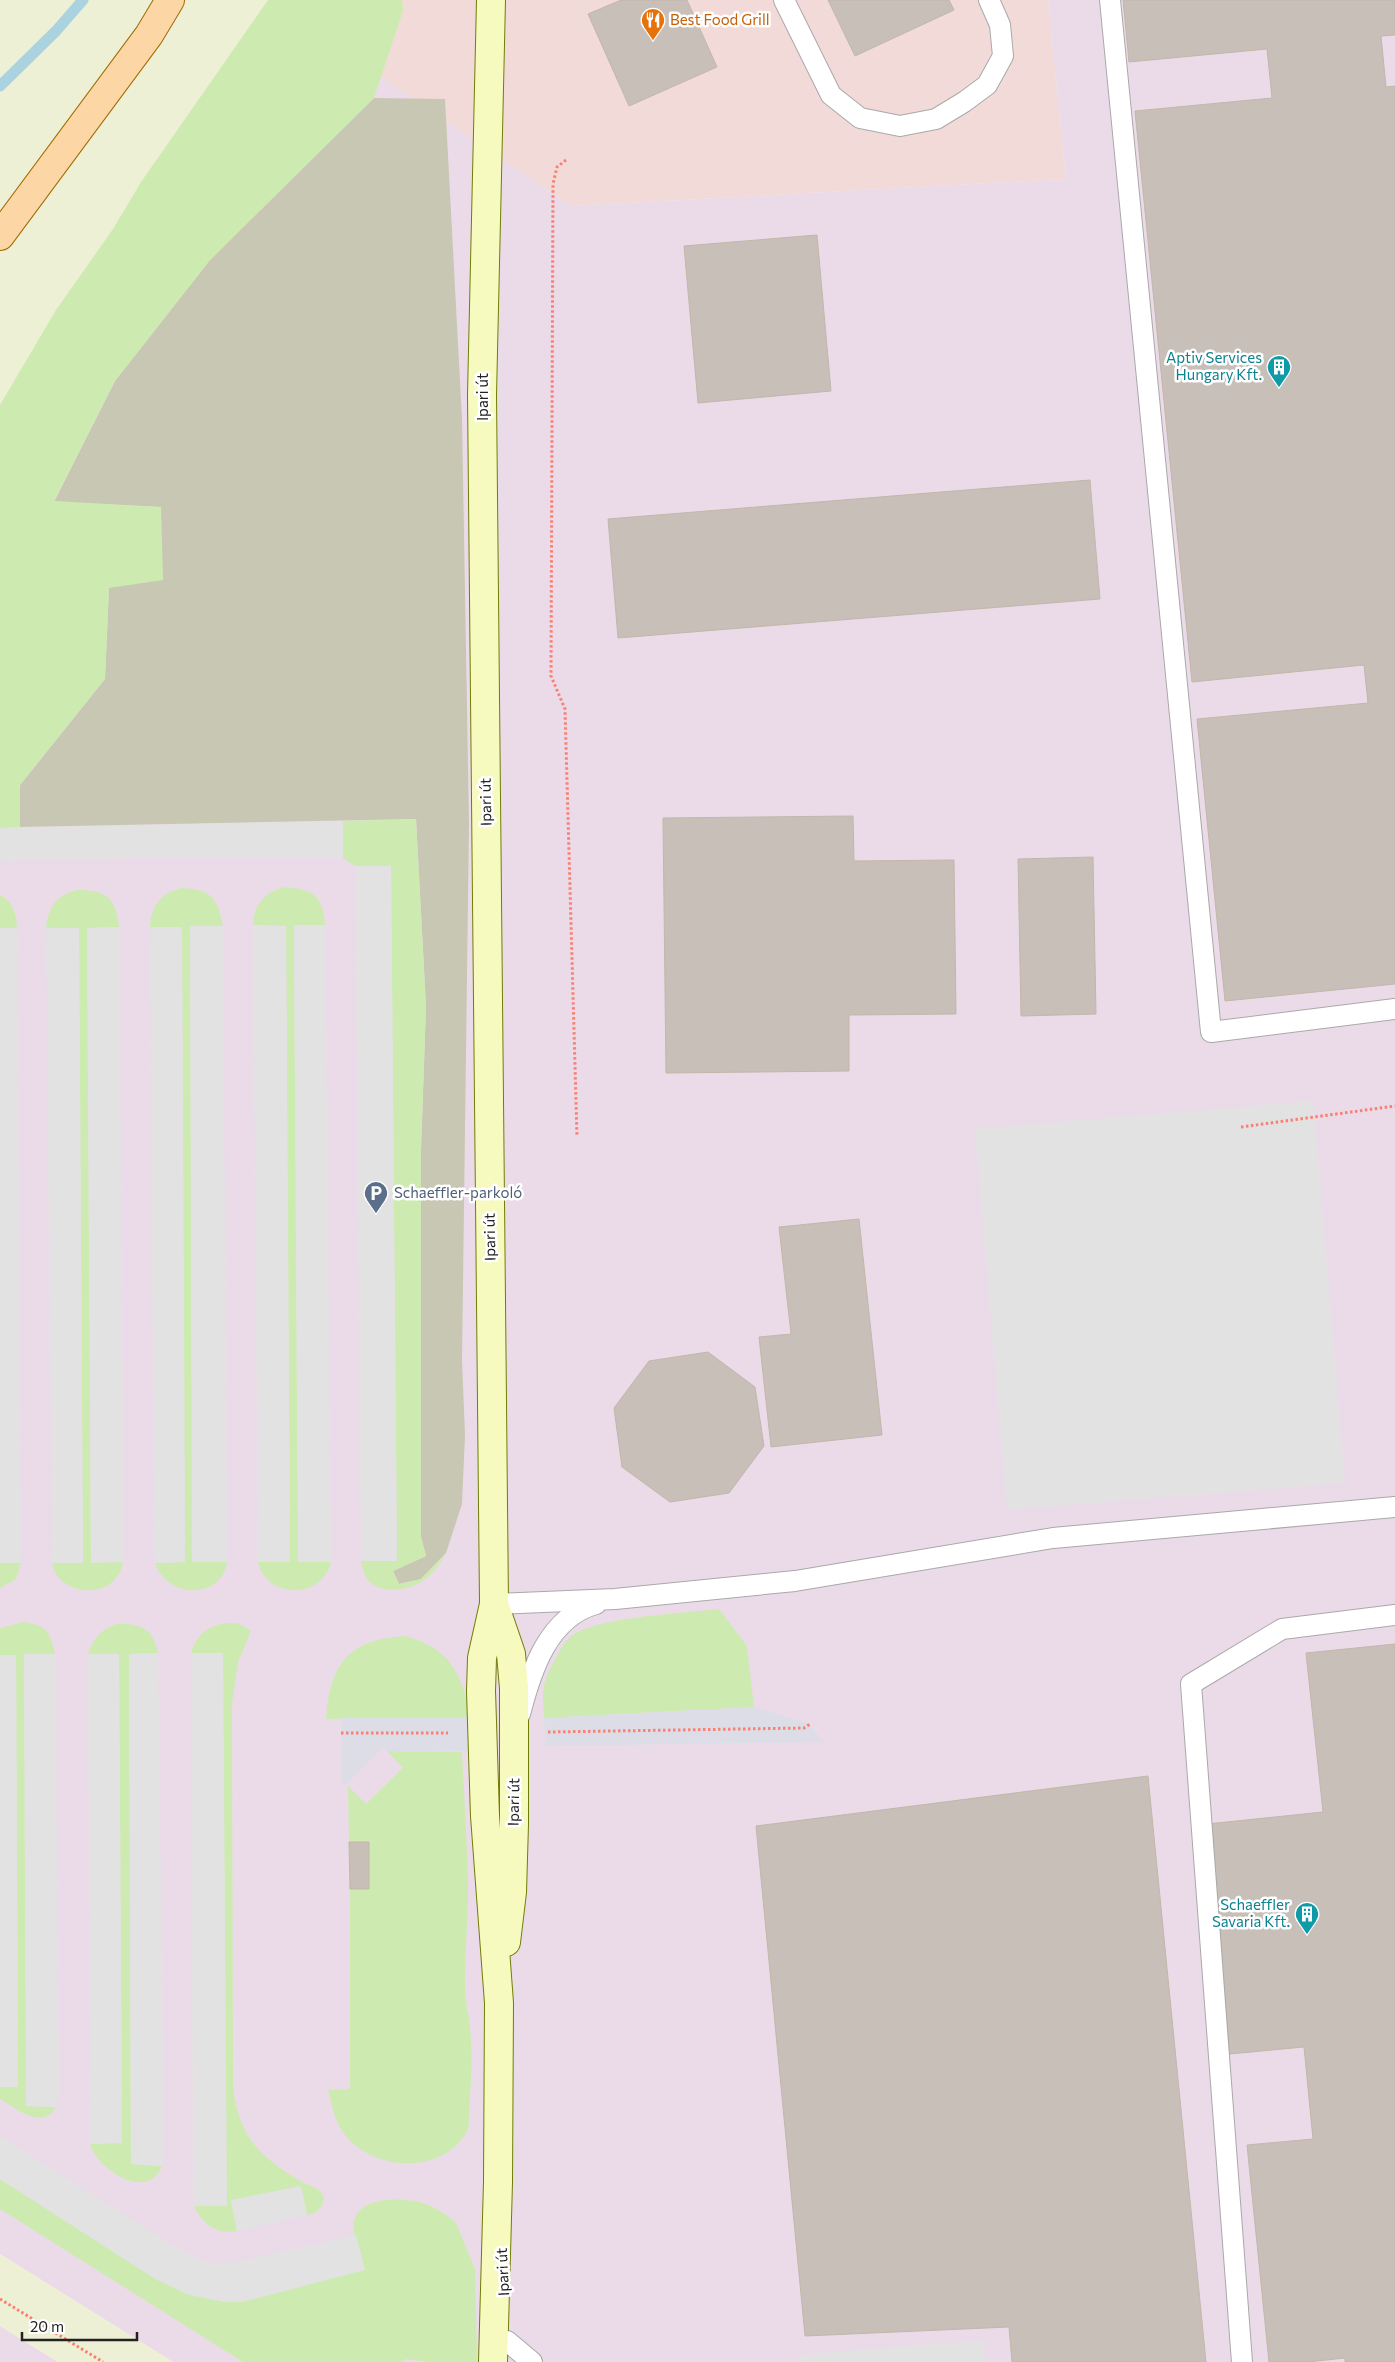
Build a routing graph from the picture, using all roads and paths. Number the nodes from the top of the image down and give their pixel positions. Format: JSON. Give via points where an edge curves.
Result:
{"nodes":[{"id":1,"x":170,"y":0,"type":"edge"},
{"id":2,"x":190,"y":0,"type":"edge"},
{"id":3,"x":491,"y":0,"type":"edge"},
{"id":4,"x":784,"y":0,"type":"edge"},
{"id":5,"x":989,"y":0,"type":"edge"},
{"id":6,"x":1110,"y":0,"type":"edge"},
{"id":7,"x":149,"y":35,"type":"junction"},
{"id":8,"x":566,"y":160,"type":"dead end"},
{"id":9,"x":0,"y":236,"type":"edge"},
{"id":10,"x":1395,"y":1008,"type":"edge"},
{"id":11,"x":1395,"y":1106,"type":"edge"},
{"id":12,"x":1241,"y":1127,"type":"dead end"},
{"id":13,"x":577,"y":1137,"type":"dead end"},
{"id":14,"x":1395,"y":1507,"type":"edge"},
{"id":15,"x":615,"y":1599,"type":"junction"},
{"id":16,"x":494,"y":1604,"type":"junction"},
{"id":17,"x":1395,"y":1615,"type":"edge"},
{"id":18,"x":810,"y":1724,"type":"dead end"},
{"id":19,"x":545,"y":1732,"type":"dead end"},
{"id":20,"x":341,"y":1733,"type":"dead end"},
{"id":21,"x":453,"y":1733,"type":"dead end"},
{"id":22,"x":515,"y":1733,"type":"junction"},
{"id":23,"x":499,"y":2003,"type":"junction"},
{"id":24,"x":0,"y":2299,"type":"edge"},
{"id":25,"x":503,"y":2355,"type":"edge"},
{"id":26,"x":104,"y":2362,"type":"edge"},
{"id":27,"x":532,"y":2362,"type":"edge"},
{"id":28,"x":1242,"y":2362,"type":"edge"}],
"edges":[{"from":1,"to":7,"type":"main road"},
{"from":2,"to":7,"type":"main road"},
{"from":3,"to":16,"type":"street","name":"Ipari út","via":[[482,395]]},
{"from":4,"to":5,"type":"lane","via":[[831,95],[860,118],[900,126],[936,119],[987,84],[1003,56],[1000,25]]},
{"from":6,"to":10,"type":"lane","via":[[1211,1032]]},
{"from":7,"to":9,"type":"main road"},
{"from":8,"to":13,"type":"path","via":[[557,167],[553,184],[551,676],[565,710]]},
{"from":11,"to":12,"type":"path"},
{"from":14,"to":15,"type":"lane","via":[[1053,1538],[795,1582]]},
{"from":15,"to":16,"type":"lane"},
{"from":15,"to":22,"type":"lane","via":[[572,1615],[555,1631],[533,1673]]},
{"from":16,"to":22,"type":"street","name":"Ipari út","via":[[511,1654]]},
{"from":16,"to":23,"type":"street","name":"Ipari út","via":[[482,1658],[481,1691],[486,1826]]},
{"from":17,"to":28,"type":"lane","via":[[1282,1629],[1191,1684]]},
{"from":18,"to":19,"type":"path","via":[[804,1728]]},
{"from":20,"to":21,"type":"path"},
{"from":22,"to":23,"type":"street","name":"Ipari út","via":[[512,1892]]},
{"from":23,"to":25,"type":"street","name":"Ipari út","via":[[498,2182]]},
{"from":24,"to":26,"type":"path"},
{"from":25,"to":27,"type":"lane"}]}
